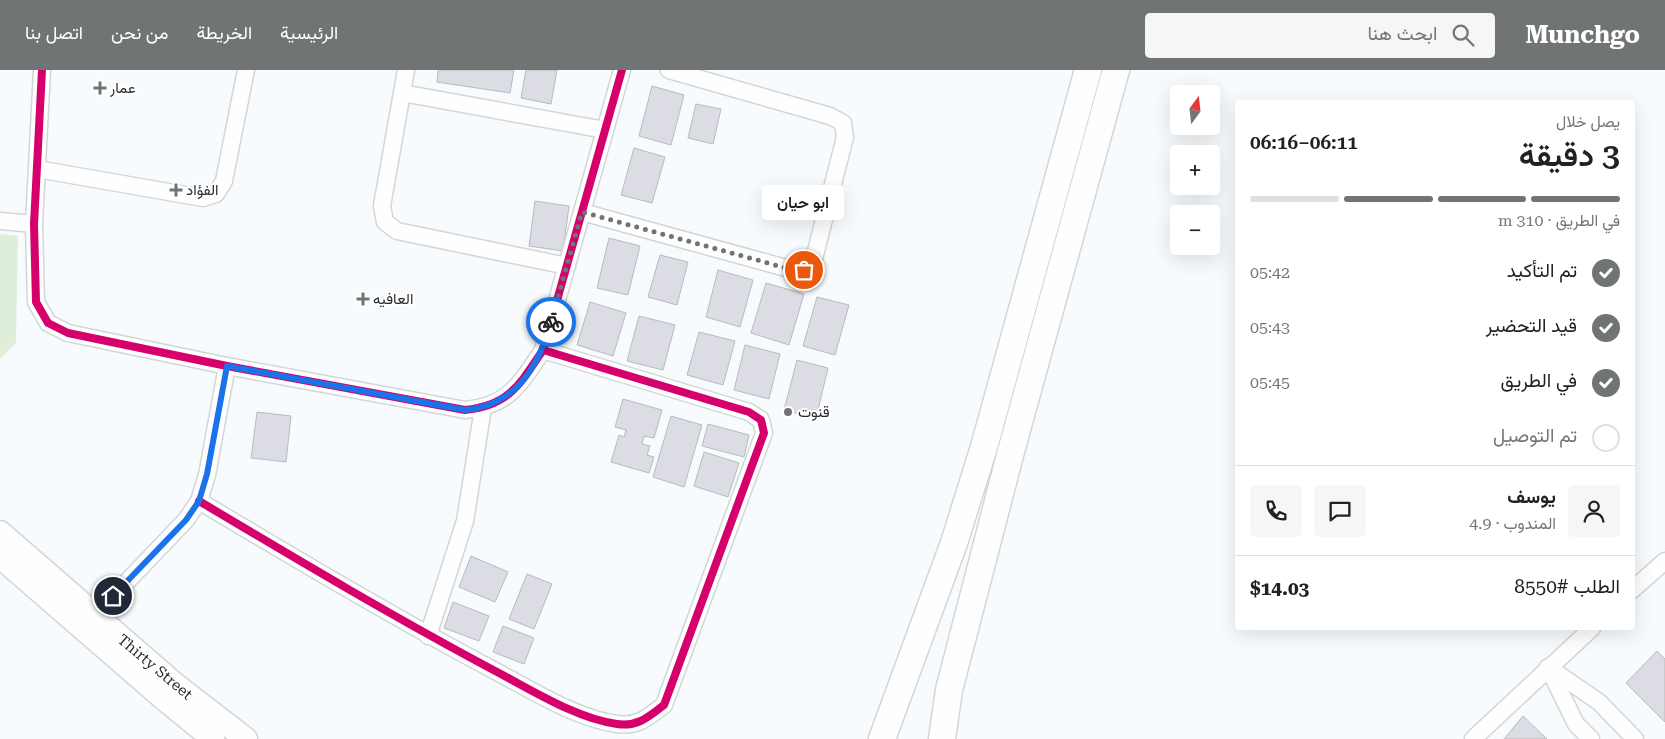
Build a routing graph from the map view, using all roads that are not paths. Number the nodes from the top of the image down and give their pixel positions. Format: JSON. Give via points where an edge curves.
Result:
{"nodes":[{"id":1,"x":42,"y":70,"type":"edge"},
{"id":2,"x":246,"y":70,"type":"edge"},
{"id":3,"x":406,"y":70,"type":"edge"},
{"id":4,"x":622,"y":70,"type":"edge"},
{"id":5,"x":669,"y":70,"type":"edge"},
{"id":6,"x":1088,"y":70,"type":"edge"},
{"id":7,"x":1116,"y":70,"type":"edge"},
{"id":8,"x":402,"y":93,"type":"junction"},
{"id":9,"x":605,"y":130,"type":"junction"},
{"id":10,"x":38,"y":169,"type":"junction"},
{"id":11,"x":582,"y":212,"type":"junction"},
{"id":12,"x":0,"y":221,"type":"edge"},
{"id":13,"x":34,"y":224,"type":"junction"},
{"id":14,"x":567,"y":266,"type":"junction"},
{"id":15,"x":543,"y":350,"type":"junction"},
{"id":16,"x":227,"y":366,"type":"junction"},
{"id":17,"x":483,"y":408,"type":"junction"},
{"id":18,"x":199,"y":501,"type":"junction"},
{"id":19,"x":0,"y":532,"type":"edge"},
{"id":20,"x":0,"y":557,"type":"edge"},
{"id":21,"x":1665,"y":561,"type":"edge"},
{"id":22,"x":1635,"y":587,"type":"edge"},
{"id":23,"x":95,"y":615,"type":"junction"},
{"id":24,"x":1590,"y":630,"type":"edge"},
{"id":25,"x":428,"y":636,"type":"junction"},
{"id":26,"x":1548,"y":667,"type":"junction"},
{"id":27,"x":170,"y":693,"type":"junction"},
{"id":28,"x":213,"y":739,"type":"edge"},
{"id":29,"x":246,"y":739,"type":"edge"},
{"id":30,"x":882,"y":739,"type":"edge"},
{"id":31,"x":942,"y":739,"type":"edge"},
{"id":32,"x":1473,"y":739,"type":"edge"},
{"id":33,"x":1591,"y":739,"type":"edge"},
{"id":34,"x":1635,"y":739,"type":"edge"}],
"edges":[{"from":1,"to":10,"type":"street"},
{"from":2,"to":10,"type":"street","via":[[224,181],[216,194],[202,198]]},
{"from":3,"to":8,"type":"street"},
{"from":4,"to":9,"type":"street"},
{"from":5,"to":11,"type":"street","via":[[830,116],[843,123],[845,137],[814,259],[804,270],[786,268]]},
{"from":6,"to":30,"type":"main road","via":[[981,456],[954,543]]},
{"from":7,"to":31,"type":"main road","via":[[954,671]]},
{"from":8,"to":9,"type":"street"},
{"from":8,"to":14,"type":"street","via":[[382,206],[385,222],[397,231]]},
{"from":9,"to":11,"type":"street"},
{"from":10,"to":13,"type":"street"},
{"from":11,"to":14,"type":"street"},
{"from":12,"to":13,"type":"street"},
{"from":13,"to":16,"type":"street","via":[[36,302],[48,324],[68,333]]},
{"from":14,"to":15,"type":"street"},
{"from":15,"to":17,"type":"street","via":[[518,387],[501,402]]},
{"from":15,"to":25,"type":"street","via":[[749,412],[761,420],[764,433],[664,705],[640,723],[617,724],[586,716]]},
{"from":16,"to":17,"type":"street","via":[[465,410]]},
{"from":16,"to":18,"type":"street"},
{"from":17,"to":25,"type":"street","via":[[465,521]]},
{"from":18,"to":23,"type":"street","via":[[186,520]]},
{"from":18,"to":25,"type":"street"},
{"from":19,"to":23,"type":"main road","name":"Thirty Street"},
{"from":20,"to":27,"type":"main road","name":"Thirty Street"},
{"from":21,"to":22,"type":"street"},
{"from":23,"to":27,"type":"main road","name":"Thirty Street"},
{"from":24,"to":26,"type":"street"},
{"from":26,"to":32,"type":"street"},
{"from":26,"to":33,"type":"street","via":[[1576,724]]},
{"from":26,"to":34,"type":"street","via":[[1598,702]]},
{"from":27,"to":28,"type":"main road","name":"Thirty Street"},
{"from":27,"to":29,"type":"main road","name":"Thirty Street"}]}
